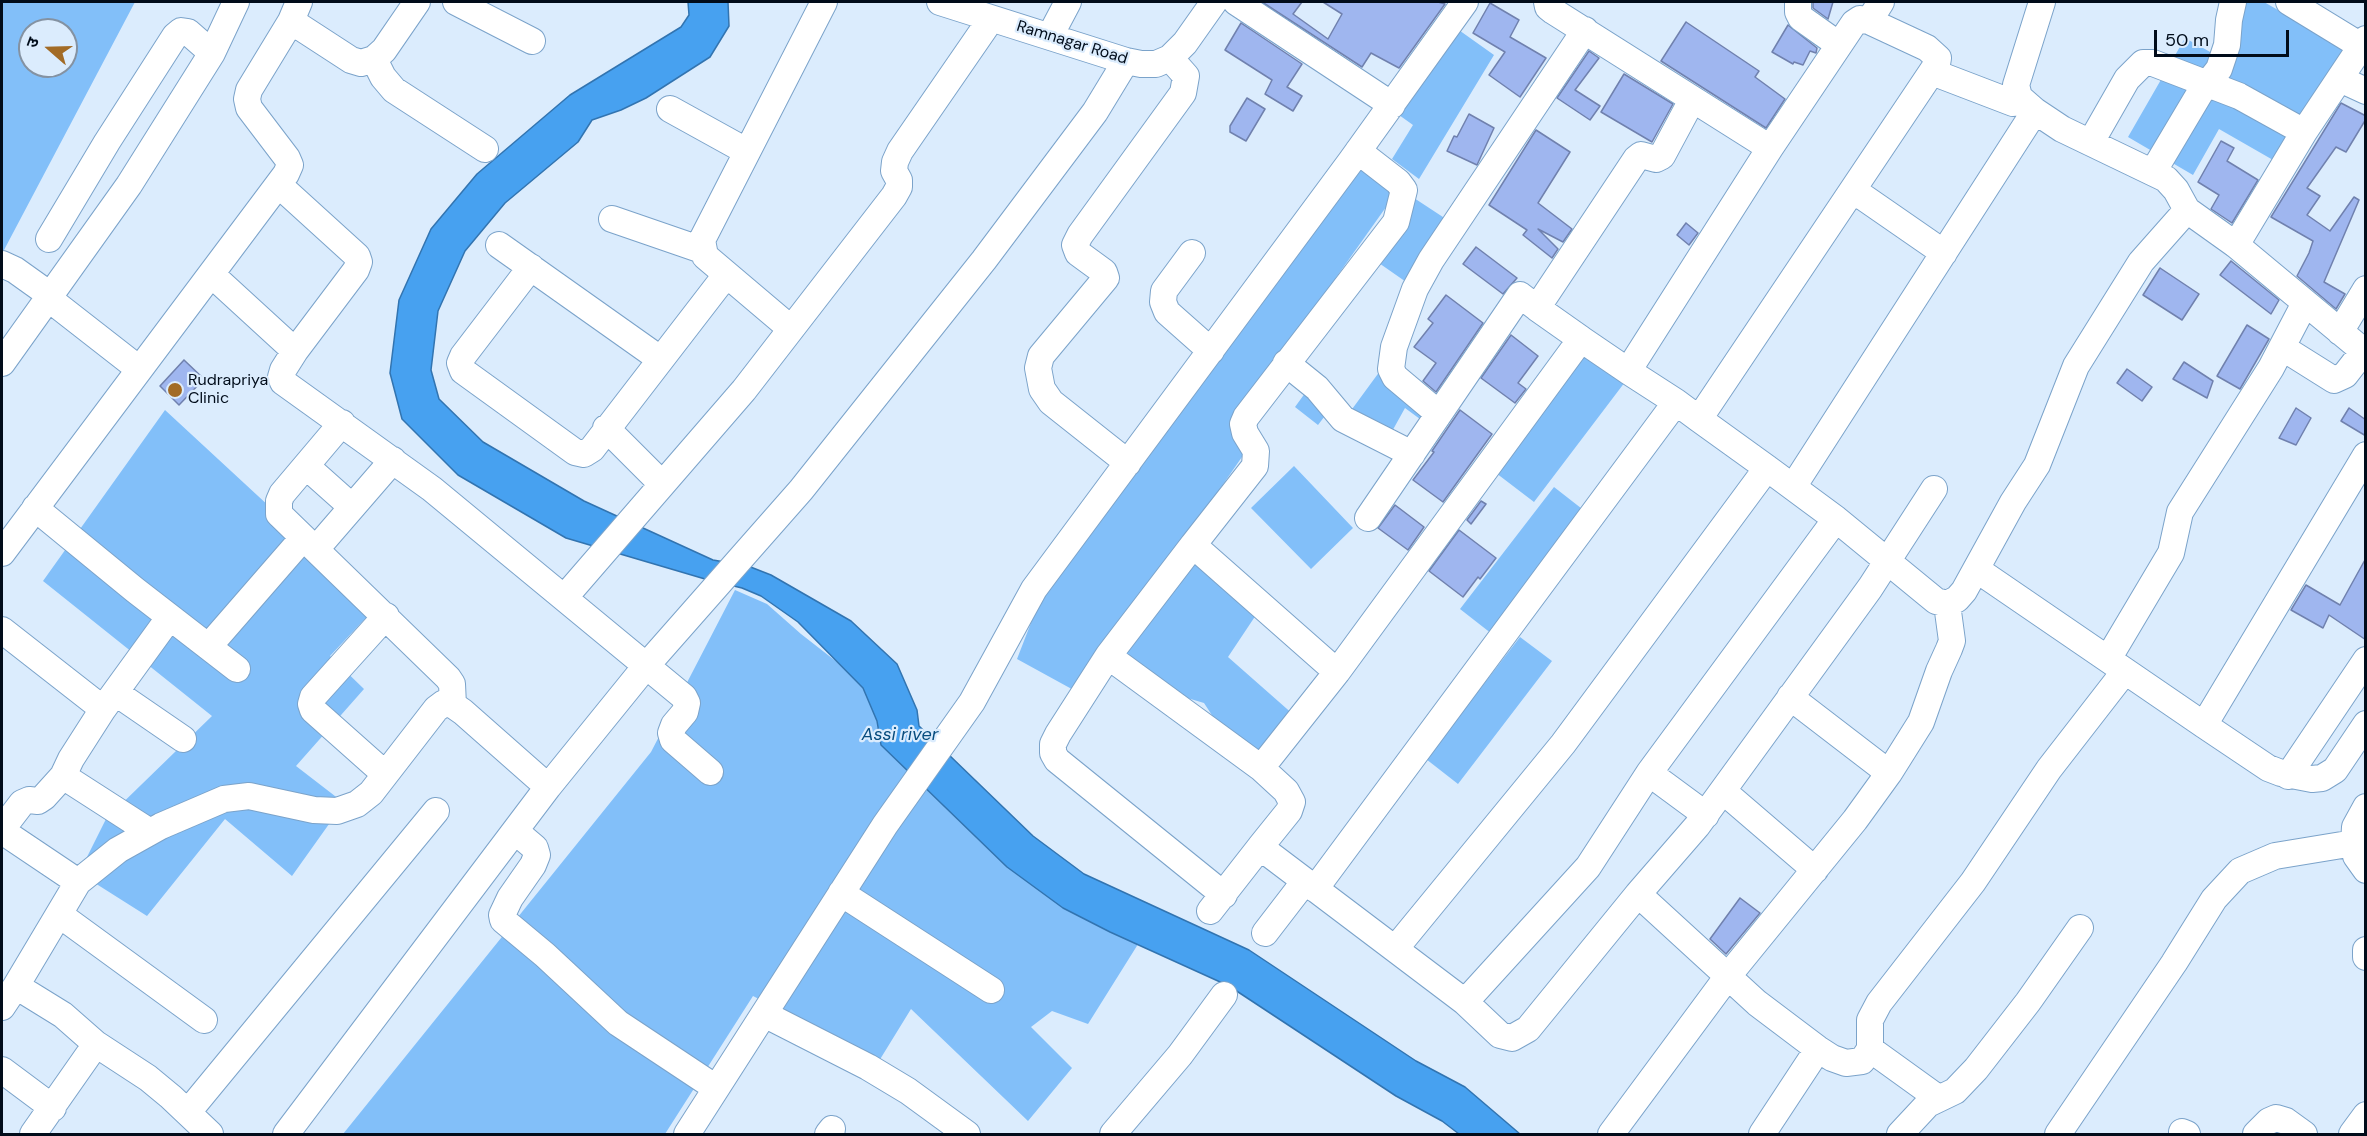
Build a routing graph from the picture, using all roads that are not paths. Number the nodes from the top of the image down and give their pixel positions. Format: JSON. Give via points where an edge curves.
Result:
{"nodes":[{"id":1,"x":236,"y":2,"type":"edge"},
{"id":2,"x":417,"y":2,"type":"edge"},
{"id":3,"x":456,"y":2,"type":"edge"},
{"id":4,"x":824,"y":2,"type":"edge"},
{"id":5,"x":940,"y":2,"type":"edge"},
{"id":6,"x":1068,"y":2,"type":"edge"},
{"id":7,"x":1214,"y":2,"type":"edge"},
{"id":8,"x":1236,"y":2,"type":"edge"},
{"id":9,"x":1465,"y":2,"type":"edge"},
{"id":10,"x":1547,"y":2,"type":"edge"},
{"id":11,"x":1798,"y":2,"type":"edge"},
{"id":12,"x":2042,"y":2,"type":"edge"},
{"id":13,"x":2233,"y":2,"type":"edge"},
{"id":14,"x":2289,"y":2,"type":"edge"},
{"id":15,"x":295,"y":11,"type":"edge"},
{"id":16,"x":1875,"y":11,"type":"edge"},
{"id":17,"x":991,"y":18,"type":"junction"},
{"id":18,"x":1585,"y":30,"type":"junction"},
{"id":19,"x":1050,"y":36,"type":"junction"},
{"id":20,"x":532,"y":41,"type":"dead end"},
{"id":21,"x":2363,"y":43,"type":"edge"},
{"id":22,"x":1839,"y":45,"type":"junction"},
{"id":23,"x":212,"y":53,"type":"junction"},
{"id":24,"x":1170,"y":58,"type":"junction"},
{"id":25,"x":374,"y":59,"type":"junction"},
{"id":26,"x":1126,"y":61,"type":"junction"},
{"id":27,"x":1932,"y":72,"type":"junction"},
{"id":28,"x":2340,"y":79,"type":"junction"},
{"id":29,"x":2207,"y":83,"type":"junction"},
{"id":30,"x":2366,"y":91,"type":"edge"},
{"id":31,"x":1692,"y":100,"type":"junction"},
{"id":32,"x":1392,"y":105,"type":"junction"},
{"id":33,"x":2024,"y":107,"type":"junction"},
{"id":34,"x":670,"y":109,"type":"dead end"},
{"id":35,"x":2304,"y":132,"type":"junction"},
{"id":36,"x":107,"y":142,"type":"junction"},
{"id":37,"x":2091,"y":142,"type":"junction"},
{"id":38,"x":1770,"y":148,"type":"junction"},
{"id":39,"x":486,"y":149,"type":"dead end"},
{"id":40,"x":746,"y":151,"type":"junction"},
{"id":41,"x":1358,"y":151,"type":"junction"},
{"id":42,"x":142,"y":164,"type":"junction"},
{"id":43,"x":2153,"y":172,"type":"junction"},
{"id":44,"x":280,"y":186,"type":"junction"},
{"id":45,"x":1853,"y":190,"type":"junction"},
{"id":46,"x":2187,"y":210,"type":"junction"},
{"id":47,"x":612,"y":219,"type":"dead end"},
{"id":48,"x":49,"y":239,"type":"dead end"},
{"id":49,"x":500,"y":245,"type":"dead end"},
{"id":50,"x":2236,"y":245,"type":"junction"},
{"id":51,"x":702,"y":250,"type":"junction"},
{"id":52,"x":1192,"y":253,"type":"dead end"},
{"id":53,"x":1944,"y":253,"type":"junction"},
{"id":54,"x":2,"y":264,"type":"edge"},
{"id":55,"x":531,"y":267,"type":"junction"},
{"id":56,"x":211,"y":274,"type":"junction"},
{"id":57,"x":726,"y":275,"type":"junction"},
{"id":58,"x":2366,"y":289,"type":"edge"},
{"id":59,"x":49,"y":296,"type":"junction"},
{"id":60,"x":2305,"y":303,"type":"junction"},
{"id":61,"x":1537,"y":308,"type":"junction"},
{"id":62,"x":790,"y":328,"type":"junction"},
{"id":63,"x":2340,"y":332,"type":"junction"},
{"id":64,"x":1581,"y":339,"type":"junction"},
{"id":65,"x":2283,"y":348,"type":"junction"},
{"id":66,"x":295,"y":351,"type":"junction"},
{"id":67,"x":1211,"y":351,"type":"junction"},
{"id":68,"x":2364,"y":353,"type":"edge"},
{"id":69,"x":660,"y":359,"type":"junction"},
{"id":70,"x":2,"y":363,"type":"edge"},
{"id":71,"x":1286,"y":363,"type":"junction"},
{"id":72,"x":140,"y":369,"type":"junction"},
{"id":73,"x":1628,"y":371,"type":"junction"},
{"id":74,"x":1676,"y":402,"type":"junction"},
{"id":75,"x":1439,"y":414,"type":"junction"},
{"id":76,"x":1699,"y":419,"type":"junction"},
{"id":77,"x":342,"y":423,"type":"junction"},
{"id":78,"x":606,"y":428,"type":"junction"},
{"id":79,"x":1412,"y":454,"type":"junction"},
{"id":80,"x":2366,"y":455,"type":"edge"},
{"id":81,"x":393,"y":460,"type":"junction"},
{"id":82,"x":1128,"y":463,"type":"junction"},
{"id":83,"x":306,"y":466,"type":"junction"},
{"id":84,"x":1767,"y":468,"type":"junction"},
{"id":85,"x":661,"y":483,"type":"junction"},
{"id":86,"x":1793,"y":487,"type":"junction"},
{"id":87,"x":1934,"y":489,"type":"dead end"},
{"id":88,"x":352,"y":507,"type":"junction"},
{"id":89,"x":35,"y":508,"type":"junction"},
{"id":90,"x":1368,"y":518,"type":"dead end"},
{"id":91,"x":1836,"y":519,"type":"junction"},
{"id":92,"x":309,"y":543,"type":"junction"},
{"id":93,"x":1193,"y":545,"type":"junction"},
{"id":94,"x":2,"y":553,"type":"edge"},
{"id":95,"x":1887,"y":562,"type":"junction"},
{"id":96,"x":1976,"y":569,"type":"junction"},
{"id":97,"x":564,"y":598,"type":"junction"},
{"id":98,"x":1947,"y":604,"type":"junction"},
{"id":99,"x":386,"y":616,"type":"junction"},
{"id":100,"x":169,"y":618,"type":"junction"},
{"id":101,"x":2,"y":630,"type":"edge"},
{"id":102,"x":209,"y":646,"type":"junction"},
{"id":103,"x":1108,"y":656,"type":"junction"},
{"id":104,"x":2366,"y":660,"type":"edge"},
{"id":105,"x":2117,"y":665,"type":"junction"},
{"id":106,"x":646,"y":666,"type":"junction"},
{"id":107,"x":237,"y":669,"type":"dead end"},
{"id":108,"x":1337,"y":672,"type":"junction"},
{"id":109,"x":1790,"y":697,"type":"junction"},
{"id":110,"x":110,"y":701,"type":"junction"},
{"id":111,"x":453,"y":705,"type":"junction"},
{"id":112,"x":2204,"y":725,"type":"junction"},
{"id":113,"x":2364,"y":732,"type":"edge"},
{"id":114,"x":183,"y":739,"type":"dead end"},
{"id":115,"x":1261,"y":768,"type":"junction"},
{"id":116,"x":710,"y":772,"type":"dead end"},
{"id":117,"x":1649,"y":773,"type":"junction"},
{"id":118,"x":1889,"y":773,"type":"junction"},
{"id":119,"x":385,"y":774,"type":"junction"},
{"id":120,"x":63,"y":776,"type":"junction"},
{"id":121,"x":2288,"y":776,"type":"junction"},
{"id":122,"x":548,"y":787,"type":"junction"},
{"id":123,"x":1723,"y":791,"type":"junction"},
{"id":124,"x":2366,"y":807,"type":"edge"},
{"id":125,"x":436,"y":811,"type":"dead end"},
{"id":126,"x":1706,"y":815,"type":"junction"},
{"id":127,"x":2,"y":830,"type":"edge"},
{"id":128,"x":515,"y":831,"type":"junction"},
{"id":129,"x":150,"y":832,"type":"junction"},
{"id":130,"x":2354,"y":843,"type":"junction"},
{"id":131,"x":1260,"y":847,"type":"junction"},
{"id":132,"x":1815,"y":870,"type":"junction"},
{"id":133,"x":2366,"y":870,"type":"edge"},
{"id":134,"x":78,"y":882,"type":"junction"},
{"id":135,"x":1310,"y":885,"type":"junction"},
{"id":136,"x":842,"y":893,"type":"junction"},
{"id":137,"x":1638,"y":894,"type":"junction"},
{"id":138,"x":60,"y":915,"type":"junction"},
{"id":139,"x":2080,"y":928,"type":"dead end"},
{"id":140,"x":1265,"y":933,"type":"dead end"},
{"id":141,"x":1395,"y":950,"type":"junction"},
{"id":142,"x":2366,"y":950,"type":"edge"},
{"id":143,"x":2366,"y":957,"type":"edge"},
{"id":144,"x":1728,"y":976,"type":"junction"},
{"id":145,"x":16,"y":986,"type":"junction"},
{"id":146,"x":991,"y":990,"type":"dead end"},
{"id":147,"x":1224,"y":995,"type":"dead end"},
{"id":148,"x":1465,"y":1002,"type":"junction"},
{"id":149,"x":2,"y":1007,"type":"edge"},
{"id":150,"x":764,"y":1014,"type":"junction"},
{"id":151,"x":204,"y":1020,"type":"dead end"},
{"id":152,"x":96,"y":1044,"type":"junction"},
{"id":153,"x":1818,"y":1049,"type":"junction"},
{"id":154,"x":1870,"y":1049,"type":"junction"},
{"id":155,"x":2,"y":1070,"type":"edge"},
{"id":156,"x":716,"y":1088,"type":"junction"},
{"id":157,"x":1938,"y":1098,"type":"junction"},
{"id":158,"x":52,"y":1108,"type":"junction"},
{"id":159,"x":188,"y":1112,"type":"junction"},
{"id":160,"x":2366,"y":1115,"type":"edge"},
{"id":161,"x":1119,"y":1132,"type":"edge"},
{"id":162,"x":33,"y":1134,"type":"edge"},
{"id":163,"x":210,"y":1134,"type":"edge"},
{"id":164,"x":286,"y":1134,"type":"edge"},
{"id":165,"x":687,"y":1134,"type":"edge"},
{"id":166,"x":967,"y":1134,"type":"edge"},
{"id":167,"x":1611,"y":1134,"type":"edge"},
{"id":168,"x":1762,"y":1134,"type":"edge"},
{"id":169,"x":1900,"y":1134,"type":"edge"},
{"id":170,"x":2058,"y":1134,"type":"edge"},
{"id":171,"x":2256,"y":1134,"type":"edge"},
{"id":172,"x":2304,"y":1134,"type":"edge"},
{"id":173,"x":2352,"y":1134,"type":"edge"}],
"edges":[{"from":1,"to":23,"type":"street"},
{"from":2,"to":25,"type":"street"},
{"from":3,"to":20,"type":"street"},
{"from":4,"to":40,"type":"street"},
{"from":5,"to":17,"type":"street","name":"Ramnagar Road"},
{"from":6,"to":19,"type":"street"},
{"from":7,"to":24,"type":"street"},
{"from":8,"to":32,"type":"street"},
{"from":9,"to":32,"type":"street"},
{"from":10,"to":18,"type":"street","via":[[1553,11]]},
{"from":11,"to":22,"type":"street","via":[[1801,18]]},
{"from":12,"to":33,"type":"street","via":[[2016,85]]},
{"from":13,"to":29,"type":"street","via":[[2225,54]]},
{"from":14,"to":21,"type":"street"},
{"from":15,"to":25,"type":"street","via":[[351,60],[361,63]]},
{"from":15,"to":44,"type":"street","via":[[247,99],[249,108],[290,165]]},
{"from":16,"to":22,"type":"street","via":[[1854,22]]},
{"from":16,"to":27,"type":"street","via":[[1938,58]]},
{"from":17,"to":19,"type":"street","name":"Ramnagar Road"},
{"from":17,"to":62,"type":"street","via":[[900,151],[894,171],[899,186],[894,196]]},
{"from":18,"to":31,"type":"street"},
{"from":18,"to":75,"type":"street","via":[[1415,289],[1394,347],[1391,369],[1395,377]]},
{"from":19,"to":26,"type":"street","name":"Ramnagar Road"},
{"from":21,"to":28,"type":"street"},
{"from":22,"to":38,"type":"street"},
{"from":23,"to":36,"type":"street","via":[[188,32],[181,31],[175,36]]},
{"from":23,"to":42,"type":"street"},
{"from":24,"to":26,"type":"street","name":"Ramnagar Road","via":[[1156,64]]},
{"from":24,"to":82,"type":"street","via":[[1186,76],[1183,93],[1075,245],[1078,253],[1104,272],[1106,278],[1041,356],[1038,368],[1042,388],[1051,402]]},
{"from":25,"to":39,"type":"street","via":[[394,90]]},
{"from":26,"to":106,"type":"street","via":[[1095,112],[984,260],[801,490]]},
{"from":27,"to":33,"type":"street"},
{"from":27,"to":45,"type":"street"},
{"from":28,"to":30,"type":"street"},
{"from":28,"to":35,"type":"street"},
{"from":29,"to":35,"type":"street"},
{"from":29,"to":37,"type":"street","via":[[2143,63],[2127,79]]},
{"from":29,"to":43,"type":"street"},
{"from":31,"to":38,"type":"street"},
{"from":31,"to":61,"type":"street","via":[[1662,156],[1636,159]]},
{"from":32,"to":41,"type":"street"},
{"from":33,"to":37,"type":"street"},
{"from":33,"to":53,"type":"street"},
{"from":34,"to":40,"type":"street"},
{"from":35,"to":50,"type":"street"},
{"from":36,"to":42,"type":"street"},
{"from":36,"to":48,"type":"street"},
{"from":37,"to":43,"type":"street"},
{"from":38,"to":73,"type":"street"},
{"from":40,"to":51,"type":"street","via":[[707,227]]},
{"from":41,"to":67,"type":"street"},
{"from":41,"to":71,"type":"street","via":[[1398,182],[1404,190],[1403,202],[1396,222]]},
{"from":42,"to":59,"type":"street"},
{"from":43,"to":46,"type":"street","via":[[2176,190]]},
{"from":44,"to":56,"type":"street"},
{"from":44,"to":66,"type":"street","via":[[359,262]]},
{"from":45,"to":53,"type":"street"},
{"from":45,"to":76,"type":"street"},
{"from":46,"to":50,"type":"street"},
{"from":46,"to":96,"type":"street","via":[[2141,262],[2076,366],[2037,465]]},
{"from":47,"to":51,"type":"street"},
{"from":49,"to":55,"type":"street"},
{"from":50,"to":60,"type":"street"},
{"from":51,"to":57,"type":"street"},
{"from":52,"to":67,"type":"street","via":[[1164,291],[1162,302],[1167,312]]},
{"from":53,"to":86,"type":"street"},
{"from":54,"to":59,"type":"street"},
{"from":55,"to":69,"type":"street"},
{"from":55,"to":78,"type":"street","via":[[463,356],[463,371],[575,452],[584,454],[592,449]]},
{"from":56,"to":66,"type":"street"},
{"from":56,"to":72,"type":"street"},
{"from":57,"to":62,"type":"street"},
{"from":57,"to":69,"type":"street"},
{"from":58,"to":63,"type":"street"},
{"from":59,"to":70,"type":"street"},
{"from":59,"to":72,"type":"street"},
{"from":60,"to":63,"type":"street"},
{"from":60,"to":65,"type":"street"},
{"from":61,"to":64,"type":"street"},
{"from":61,"to":75,"type":"street","via":[[1520,295]]},
{"from":62,"to":85,"type":"street","via":[[744,390]]},
{"from":63,"to":68,"type":"street"},
{"from":64,"to":73,"type":"street"},
{"from":64,"to":108,"type":"street"},
{"from":65,"to":68,"type":"street","via":[[2334,380],[2345,375]]},
{"from":65,"to":105,"type":"street","via":[[2180,513],[2171,553]]},
{"from":66,"to":77,"type":"street","via":[[283,370],[283,382]]},
{"from":67,"to":82,"type":"street"},
{"from":69,"to":78,"type":"street"},
{"from":71,"to":79,"type":"street","via":[[1317,388],[1342,419]]},
{"from":71,"to":93,"type":"street","via":[[1245,417],[1245,433],[1256,451],[1255,466]]},
{"from":72,"to":89,"type":"street"},
{"from":73,"to":74,"type":"street"},
{"from":74,"to":76,"type":"street"},
{"from":74,"to":135,"type":"street"},
{"from":75,"to":79,"type":"street"},
{"from":76,"to":84,"type":"street"},
{"from":77,"to":81,"type":"street"},
{"from":77,"to":83,"type":"street"},
{"from":78,"to":85,"type":"street"},
{"from":79,"to":90,"type":"street"},
{"from":80,"to":112,"type":"street"},
{"from":81,"to":88,"type":"street"},
{"from":81,"to":97,"type":"street"},
{"from":82,"to":136,"type":"street","via":[[1034,589],[957,726]]},
{"from":83,"to":88,"type":"street"},
{"from":83,"to":92,"type":"street","via":[[282,494],[278,508],[284,520]]},
{"from":84,"to":86,"type":"street"},
{"from":84,"to":141,"type":"street","via":[[1563,744]]},
{"from":85,"to":97,"type":"street"},
{"from":86,"to":91,"type":"street"},
{"from":87,"to":95,"type":"street"},
{"from":88,"to":92,"type":"street"},
{"from":89,"to":94,"type":"street"},
{"from":89,"to":100,"type":"street"},
{"from":91,"to":95,"type":"street"},
{"from":91,"to":117,"type":"street"},
{"from":92,"to":99,"type":"street"},
{"from":92,"to":102,"type":"street"},
{"from":93,"to":103,"type":"street"},
{"from":93,"to":108,"type":"street"},
{"from":95,"to":98,"type":"street","via":[[1936,601]]},
{"from":95,"to":109,"type":"street"},
{"from":96,"to":98,"type":"street","via":[[1964,591]]},
{"from":96,"to":105,"type":"street"},
{"from":97,"to":106,"type":"street"},
{"from":98,"to":118,"type":"street","via":[[1952,641],[1922,722]]},
{"from":99,"to":111,"type":"street","via":[[448,678]]},
{"from":99,"to":119,"type":"street","via":[[313,697],[311,704]]},
{"from":100,"to":102,"type":"street"},
{"from":100,"to":110,"type":"street"},
{"from":101,"to":110,"type":"street"},
{"from":102,"to":107,"type":"street"},
{"from":103,"to":115,"type":"street"},
{"from":103,"to":131,"type":"street","via":[[1053,744],[1057,760],[1217,903]]},
{"from":104,"to":121,"type":"street"},
{"from":105,"to":112,"type":"street"},
{"from":105,"to":154,"type":"street","via":[[1973,882],[1879,1003],[1870,1020]]},
{"from":106,"to":116,"type":"street","via":[[684,697],[685,711],[674,725],[673,740]]},
{"from":106,"to":122,"type":"street"},
{"from":108,"to":115,"type":"street"},
{"from":109,"to":118,"type":"street"},
{"from":109,"to":123,"type":"street"},
{"from":110,"to":114,"type":"street"},
{"from":110,"to":120,"type":"street","via":[[70,759]]},
{"from":111,"to":119,"type":"street","via":[[436,708]]},
{"from":111,"to":122,"type":"street"},
{"from":112,"to":121,"type":"street","via":[[2268,768]]},
{"from":113,"to":121,"type":"street","via":[[2335,770],[2322,778]]},
{"from":115,"to":131,"type":"street","via":[[1292,802]]},
{"from":117,"to":126,"type":"street"},
{"from":117,"to":148,"type":"street","via":[[1588,867]]},
{"from":118,"to":132,"type":"street"},
{"from":119,"to":129,"type":"street","via":[[357,804],[337,811],[237,797]]},
{"from":120,"to":127,"type":"street","via":[[38,801],[22,803]]},
{"from":120,"to":129,"type":"street"},
{"from":122,"to":128,"type":"street"},
{"from":123,"to":126,"type":"street"},
{"from":123,"to":132,"type":"street"},
{"from":124,"to":130,"type":"street","via":[[2355,827]]},
{"from":125,"to":159,"type":"street"},
{"from":126,"to":137,"type":"street"},
{"from":127,"to":134,"type":"street"},
{"from":128,"to":156,"type":"street","via":[[535,848],[537,855],[510,898],[503,920],[618,1023]]},
{"from":128,"to":164,"type":"street"},
{"from":129,"to":134,"type":"street","via":[[118,850]]},
{"from":130,"to":133,"type":"street","via":[[2356,855]]},
{"from":130,"to":170,"type":"street","via":[[2275,856],[2240,871],[2214,899]]},
{"from":131,"to":135,"type":"street"},
{"from":132,"to":144,"type":"street"},
{"from":134,"to":138,"type":"street"},
{"from":135,"to":140,"type":"street"},
{"from":135,"to":141,"type":"street"},
{"from":136,"to":146,"type":"street"},
{"from":136,"to":150,"type":"street"},
{"from":137,"to":144,"type":"street"},
{"from":137,"to":148,"type":"street","via":[[1528,1029],[1512,1038],[1500,1035]]},
{"from":138,"to":145,"type":"street"},
{"from":138,"to":151,"type":"street"},
{"from":139,"to":157,"type":"street","via":[[1976,1069],[1955,1091]]},
{"from":141,"to":148,"type":"street"},
{"from":142,"to":143,"type":"street"},
{"from":144,"to":153,"type":"street"},
{"from":144,"to":167,"type":"street"},
{"from":145,"to":149,"type":"street"},
{"from":145,"to":152,"type":"street","via":[[63,1015]]},
{"from":147,"to":161,"type":"street"},
{"from":150,"to":156,"type":"street"},
{"from":150,"to":166,"type":"street","via":[[868,1067]]},
{"from":152,"to":158,"type":"street"},
{"from":152,"to":159,"type":"street","via":[[148,1078]]},
{"from":153,"to":154,"type":"street","via":[[1846,1063],[1862,1061]]},
{"from":153,"to":168,"type":"street"},
{"from":154,"to":157,"type":"street"},
{"from":155,"to":158,"type":"street"},
{"from":156,"to":165,"type":"street"},
{"from":157,"to":169,"type":"street"},
{"from":158,"to":162,"type":"street"},
{"from":159,"to":163,"type":"street"},
{"from":160,"to":173,"type":"street"},
{"from":171,"to":172,"type":"street","via":[[2276,1118]]}]}
